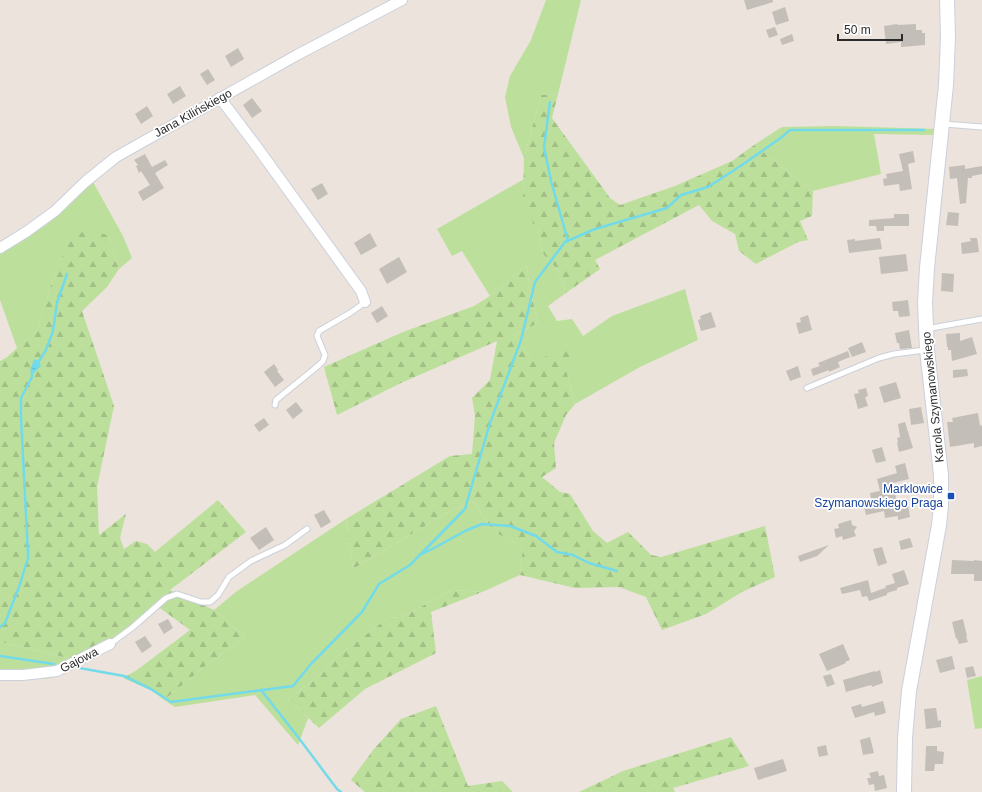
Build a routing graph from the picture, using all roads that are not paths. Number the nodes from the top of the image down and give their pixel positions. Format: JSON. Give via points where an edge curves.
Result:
{"nodes":[{"id":1,"x":402,"y":0,"type":"edge"},
{"id":2,"x":947,"y":0,"type":"edge"},
{"id":3,"x":220,"y":98,"type":"junction"},
{"id":4,"x":943,"y":124,"type":"junction"},
{"id":5,"x":982,"y":127,"type":"edge"},
{"id":6,"x":0,"y":248,"type":"edge"},
{"id":7,"x":365,"y":302,"type":"joint"},
{"id":8,"x":982,"y":319,"type":"edge"},
{"id":9,"x":925,"y":329,"type":"junction"},
{"id":10,"x":926,"y":350,"type":"junction"},
{"id":11,"x":807,"y":388,"type":"dead end"},
{"id":12,"x":275,"y":404,"type":"dead end"},
{"id":13,"x":307,"y":529,"type":"dead end"},
{"id":14,"x":110,"y":644,"type":"joint"},
{"id":15,"x":0,"y":676,"type":"edge"},
{"id":16,"x":904,"y":792,"type":"edge"}],
"edges":[{"from":1,"to":3,"type":"street","name":"Jana Kilińskiego","via":[[297,54]]},
{"from":2,"to":4,"type":"street","name":"Karola Szymanowskiego"},
{"from":3,"to":6,"type":"street","name":"Jana Kilińskiego","via":[[116,157],[55,211]]},
{"from":3,"to":7,"type":"street","via":[[362,291]]},
{"from":4,"to":5,"type":"lane"},
{"from":4,"to":9,"type":"street","name":"Karola Szymanowskiego","via":[[927,268]]},
{"from":7,"to":12,"type":"lane","via":[[319,331],[317,336],[325,355],[323,362],[276,400]]},
{"from":8,"to":9,"type":"lane"},
{"from":9,"to":10,"type":"street","name":"Karola Szymanowskiego"},
{"from":10,"to":11,"type":"lane","via":[[879,358]]},
{"from":10,"to":16,"type":"street","name":"Karola Szymanowskiego","via":[[941,475],[941,506],[940,525],[909,691]]},
{"from":13,"to":14,"type":"lane","via":[[284,545],[251,561],[229,577],[218,595],[210,602],[201,602],[177,594],[166,598]]},
{"from":14,"to":15,"type":"street","name":"Gajowa","via":[[58,671]]}]}
